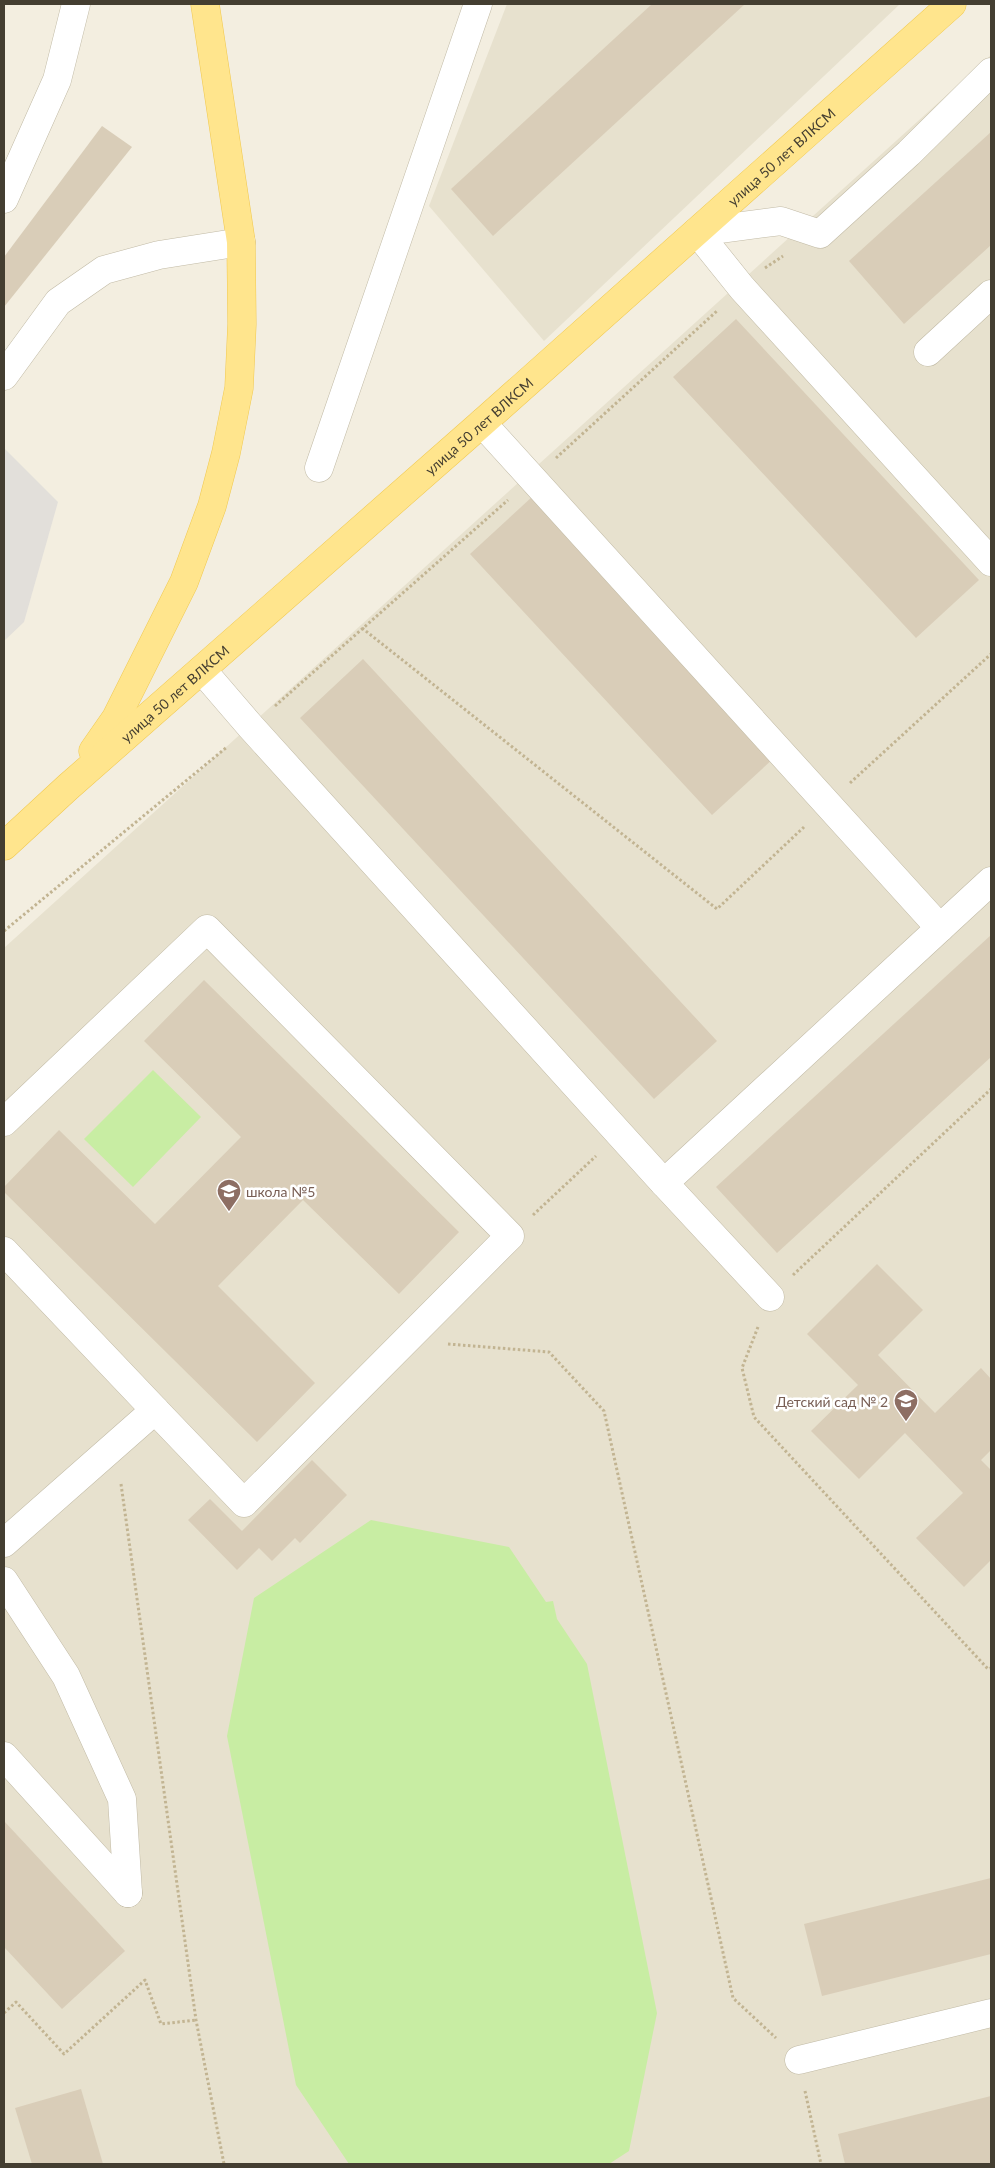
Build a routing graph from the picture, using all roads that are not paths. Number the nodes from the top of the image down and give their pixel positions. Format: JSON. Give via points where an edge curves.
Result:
{"nodes":[{"id":1,"x":76,"y":4,"type":"edge"},
{"id":2,"x":206,"y":4,"type":"edge"},
{"id":3,"x":478,"y":4,"type":"edge"},
{"id":4,"x":952,"y":4,"type":"edge"},
{"id":5,"x":991,"y":72,"type":"edge"},
{"id":6,"x":4,"y":199,"type":"edge"},
{"id":7,"x":697,"y":232,"type":"junction"},
{"id":8,"x":241,"y":242,"type":"junction"},
{"id":9,"x":991,"y":294,"type":"edge"},
{"id":10,"x":928,"y":352,"type":"dead end"},
{"id":11,"x":4,"y":376,"type":"edge"},
{"id":12,"x":482,"y":423,"type":"junction"},
{"id":13,"x":319,"y":468,"type":"dead end"},
{"id":14,"x":991,"y":562,"type":"edge"},
{"id":15,"x":202,"y":670,"type":"junction"},
{"id":16,"x":68,"y":787,"type":"junction"},
{"id":17,"x":4,"y":846,"type":"edge"},
{"id":18,"x":991,"y":881,"type":"edge"},
{"id":19,"x":940,"y":928,"type":"junction"},
{"id":20,"x":4,"y":1122,"type":"edge"},
{"id":21,"x":664,"y":1183,"type":"junction"},
{"id":22,"x":4,"y":1251,"type":"edge"},
{"id":23,"x":770,"y":1297,"type":"road end"},
{"id":24,"x":155,"y":1410,"type":"junction"},
{"id":25,"x":4,"y":1543,"type":"edge"},
{"id":26,"x":4,"y":1581,"type":"edge"},
{"id":27,"x":4,"y":1756,"type":"edge"},
{"id":28,"x":991,"y":2013,"type":"edge"},
{"id":29,"x":799,"y":2060,"type":"road end"}],
"edges":[{"from":1,"to":6,"type":"lane","via":[[57,80]]},
{"from":2,"to":8,"type":"main road"},
{"from":3,"to":13,"type":"lane"},
{"from":4,"to":7,"type":"main road","name":"улица 50 лет ВЛКСМ"},
{"from":5,"to":7,"type":"lane","via":[[820,234],[782,221]]},
{"from":7,"to":12,"type":"main road","name":"улица 50 лет ВЛКСМ"},
{"from":7,"to":14,"type":"lane","via":[[742,288]]},
{"from":8,"to":11,"type":"lane","via":[[158,255],[104,270],[58,302]]},
{"from":8,"to":16,"type":"main road","via":[[242,324],[238,388],[212,506],[184,582],[147,660],[116,718]]},
{"from":9,"to":10,"type":"lane"},
{"from":12,"to":15,"type":"main road","name":"улица 50 лет ВЛКСМ"},
{"from":12,"to":19,"type":"lane"},
{"from":15,"to":16,"type":"main road","name":"улица 50 лет ВЛКСМ"},
{"from":15,"to":21,"type":"lane"},
{"from":16,"to":17,"type":"main road","name":"улица 50 лет ВЛКСМ"},
{"from":18,"to":19,"type":"lane"},
{"from":19,"to":21,"type":"lane"},
{"from":20,"to":24,"type":"lane","via":[[207,928],[510,1236],[244,1503]]},
{"from":21,"to":23,"type":"lane"},
{"from":22,"to":24,"type":"lane"},
{"from":24,"to":25,"type":"lane"},
{"from":26,"to":27,"type":"lane","via":[[66,1676],[122,1799],[128,1893]]},
{"from":28,"to":29,"type":"lane"}]}
